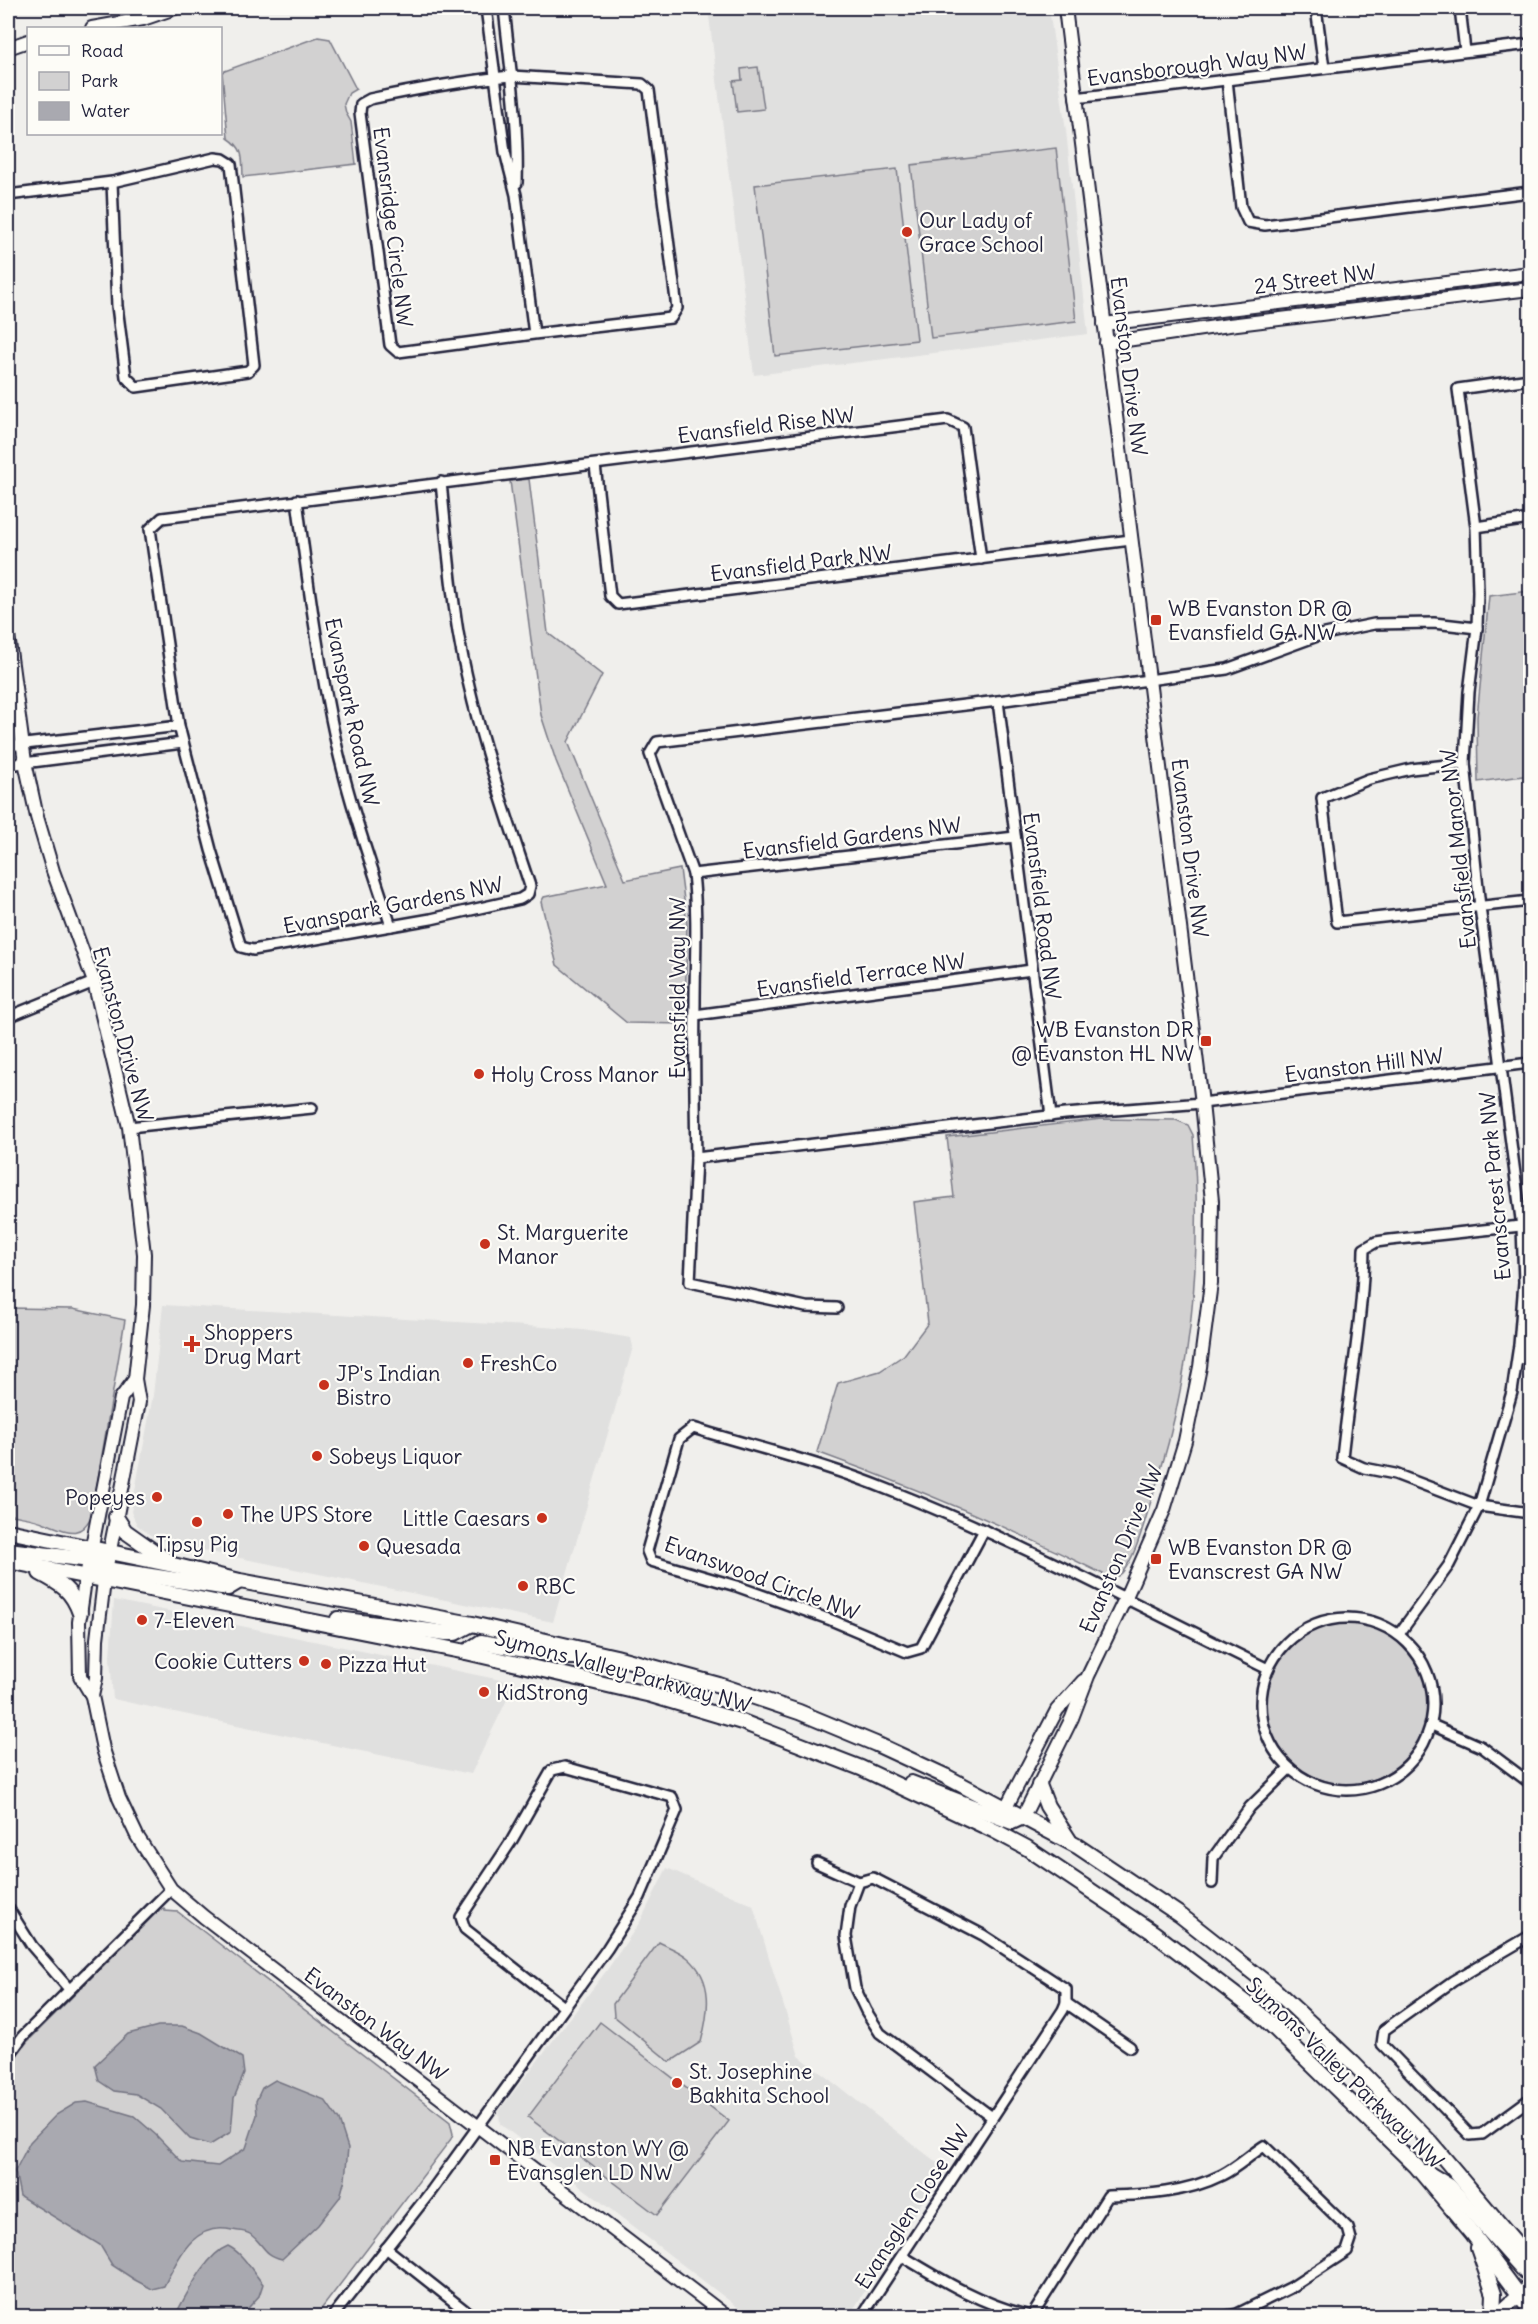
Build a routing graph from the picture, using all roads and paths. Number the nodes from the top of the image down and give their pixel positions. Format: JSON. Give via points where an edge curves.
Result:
{"nodes":[{"id":1,"x":175,"y":8,"type":"edge"},
{"id":2,"x":486,"y":8,"type":"edge"},
{"id":3,"x":504,"y":8,"type":"edge"},
{"id":4,"x":1065,"y":8,"type":"edge"},
{"id":5,"x":1316,"y":8,"type":"edge"},
{"id":6,"x":1460,"y":8,"type":"edge"},
{"id":7,"x":98,"y":27,"type":"edge"},
{"id":8,"x":8,"y":40,"type":"edge"},
{"id":9,"x":27,"y":41,"type":"edge"},
{"id":10,"x":27,"y":41,"type":"edge"},
{"id":11,"x":1530,"y":44,"type":"edge"},
{"id":12,"x":8,"y":48,"type":"edge"},
{"id":13,"x":1465,"y":51,"type":"junction"},
{"id":14,"x":1324,"y":68,"type":"junction"},
{"id":15,"x":511,"y":76,"type":"junction"},
{"id":16,"x":495,"y":78,"type":"junction"},
{"id":17,"x":1227,"y":80,"type":"junction"},
{"id":18,"x":1075,"y":98,"type":"junction"},
{"id":19,"x":112,"y":182,"type":"junction"},
{"id":20,"x":1530,"y":192,"type":"edge"},
{"id":21,"x":8,"y":195,"type":"edge"},
{"id":22,"x":516,"y":195,"type":"junction"},
{"id":23,"x":1530,"y":273,"type":"edge"},
{"id":24,"x":1530,"y":289,"type":"edge"},
{"id":25,"x":1104,"y":324,"type":"junction"},
{"id":26,"x":534,"y":334,"type":"junction"},
{"id":27,"x":1106,"y":343,"type":"junction"},
{"id":28,"x":1530,"y":380,"type":"edge"},
{"id":29,"x":595,"y":465,"type":"junction"},
{"id":30,"x":441,"y":482,"type":"junction"},
{"id":31,"x":297,"y":500,"type":"junction"},
{"id":32,"x":1530,"y":519,"type":"edge"},
{"id":33,"x":1476,"y":527,"type":"junction"},
{"id":34,"x":1131,"y":540,"type":"junction"},
{"id":35,"x":981,"y":559,"type":"junction"},
{"id":36,"x":1477,"y":628,"type":"junction"},
{"id":37,"x":8,"y":635,"type":"edge"},
{"id":38,"x":1149,"y":680,"type":"junction"},
{"id":39,"x":998,"y":701,"type":"junction"},
{"id":40,"x":179,"y":726,"type":"junction"},
{"id":41,"x":183,"y":743,"type":"junction"},
{"id":42,"x":22,"y":744,"type":"junction"},
{"id":43,"x":8,"y":746,"type":"edge"},
{"id":44,"x":25,"y":762,"type":"junction"},
{"id":45,"x":1465,"y":763,"type":"junction"},
{"id":46,"x":8,"y":765,"type":"edge"},
{"id":47,"x":1015,"y":837,"type":"junction"},
{"id":48,"x":693,"y":874,"type":"junction"},
{"id":49,"x":1530,"y":901,"type":"edge"},
{"id":50,"x":1480,"y":907,"type":"junction"},
{"id":51,"x":391,"y":926,"type":"junction"},
{"id":52,"x":1032,"y":970,"type":"junction"},
{"id":53,"x":94,"y":982,"type":"junction"},
{"id":54,"x":695,"y":1015,"type":"junction"},
{"id":55,"x":8,"y":1017,"type":"edge"},
{"id":56,"x":1530,"y":1063,"type":"edge"},
{"id":57,"x":1502,"y":1066,"type":"junction"},
{"id":58,"x":1202,"y":1102,"type":"junction"},
{"id":59,"x":312,"y":1108,"type":"dead end"},
{"id":60,"x":1051,"y":1116,"type":"junction"},
{"id":61,"x":129,"y":1127,"type":"junction"},
{"id":62,"x":696,"y":1158,"type":"junction"},
{"id":63,"x":1526,"y":1226,"type":"edge"},
{"id":64,"x":837,"y":1308,"type":"dead end"},
{"id":65,"x":1518,"y":1358,"type":"junction"},
{"id":66,"x":1530,"y":1360,"type":"edge"},
{"id":67,"x":135,"y":1379,"type":"junction"},
{"id":68,"x":1479,"y":1506,"type":"junction"},
{"id":69,"x":1530,"y":1513,"type":"edge"},
{"id":70,"x":116,"y":1517,"type":"junction"},
{"id":71,"x":984,"y":1530,"type":"junction"},
{"id":72,"x":8,"y":1531,"type":"edge"},
{"id":73,"x":8,"y":1550,"type":"edge"},
{"id":74,"x":109,"y":1552,"type":"junction"},
{"id":75,"x":91,"y":1554,"type":"junction"},
{"id":76,"x":8,"y":1561,"type":"edge"},
{"id":77,"x":25,"y":1565,"type":"junction"},
{"id":78,"x":173,"y":1565,"type":"junction"},
{"id":79,"x":105,"y":1575,"type":"junction"},
{"id":80,"x":86,"y":1577,"type":"junction"},
{"id":81,"x":240,"y":1581,"type":"junction"},
{"id":82,"x":1125,"y":1599,"type":"junction"},
{"id":83,"x":80,"y":1613,"type":"junction"},
{"id":84,"x":285,"y":1618,"type":"junction"},
{"id":85,"x":472,"y":1624,"type":"junction"},
{"id":86,"x":1399,"y":1634,"type":"junction"},
{"id":87,"x":466,"y":1652,"type":"junction"},
{"id":88,"x":616,"y":1657,"type":"junction"},
{"id":89,"x":1268,"y":1669,"type":"junction"},
{"id":90,"x":1088,"y":1676,"type":"junction"},
{"id":91,"x":92,"y":1696,"type":"junction"},
{"id":92,"x":1432,"y":1725,"type":"junction"},
{"id":93,"x":1289,"y":1769,"type":"junction"},
{"id":94,"x":1530,"y":1783,"type":"edge"},
{"id":95,"x":1039,"y":1785,"type":"junction"},
{"id":96,"x":1023,"y":1817,"type":"junction"},
{"id":97,"x":1000,"y":1819,"type":"junction"},
{"id":98,"x":1072,"y":1844,"type":"junction"},
{"id":99,"x":817,"y":1863,"type":"dead end"},
{"id":100,"x":859,"y":1882,"type":"junction"},
{"id":101,"x":1212,"y":1883,"type":"dead end"},
{"id":102,"x":171,"y":1889,"type":"junction"},
{"id":103,"x":8,"y":1908,"type":"edge"},
{"id":104,"x":1530,"y":1936,"type":"edge"},
{"id":105,"x":69,"y":1989,"type":"junction"},
{"id":106,"x":1066,"y":2003,"type":"junction"},
{"id":107,"x":564,"y":2007,"type":"junction"},
{"id":108,"x":1130,"y":2047,"type":"dead end"},
{"id":109,"x":8,"y":2057,"type":"edge"},
{"id":110,"x":1530,"y":2099,"type":"edge"},
{"id":111,"x":992,"y":2117,"type":"junction"},
{"id":112,"x":477,"y":2126,"type":"junction"},
{"id":113,"x":1416,"y":2166,"type":"junction"},
{"id":114,"x":1473,"y":2234,"type":"junction"},
{"id":115,"x":386,"y":2248,"type":"junction"},
{"id":116,"x":902,"y":2256,"type":"junction"},
{"id":117,"x":1530,"y":2260,"type":"edge"},
{"id":118,"x":1530,"y":2277,"type":"edge"},
{"id":119,"x":1527,"y":2293,"type":"edge"},
{"id":120,"x":1530,"y":2309,"type":"edge"},
{"id":121,"x":333,"y":2316,"type":"edge"},
{"id":122,"x":472,"y":2316,"type":"edge"},
{"id":123,"x":726,"y":2316,"type":"edge"},
{"id":124,"x":862,"y":2316,"type":"edge"},
{"id":125,"x":1031,"y":2316,"type":"edge"},
{"id":126,"x":1227,"y":2316,"type":"edge"},
{"id":127,"x":1495,"y":2316,"type":"edge"},
{"id":128,"x":1522,"y":2316,"type":"edge"}],
"edges":[{"from":1,"to":7,"type":"street","via":[[143,19]]},
{"from":2,"to":16,"type":"street"},
{"from":3,"to":15,"type":"street"},
{"from":4,"to":18,"type":"street","name":"Evanston Drive NW"},
{"from":5,"to":14,"type":"street","name":"Evansborough Way NW"},
{"from":6,"to":13,"type":"street"},
{"from":8,"to":9,"type":"street"},
{"from":10,"to":12,"type":"street"},
{"from":11,"to":13,"type":"street","name":"Evansborough Way NW"},
{"from":13,"to":14,"type":"street","name":"Evansborough Way NW"},
{"from":14,"to":17,"type":"street","name":"Evansborough Way NW"},
{"from":15,"to":16,"type":"street"},
{"from":15,"to":22,"type":"street","via":[[518,153]]},
{"from":15,"to":26,"type":"street","via":[[642,84],[650,90],[676,308],[671,318]]},
{"from":16,"to":22,"type":"street","via":[[505,152]]},
{"from":16,"to":26,"type":"street","name":"Evansridge Circle NW","via":[[430,86],[361,104],[390,345],[398,352]]},
{"from":17,"to":18,"type":"street","name":"Evansborough Way NW"},
{"from":17,"to":20,"type":"street","via":[[1241,207],[1248,222],[1255,225]]},
{"from":18,"to":25,"type":"street","name":"Evanston Drive NW"},
{"from":19,"to":19,"type":"street","via":[[215,158],[231,165],[254,365],[248,371],[136,387],[126,377],[115,285]]},
{"from":19,"to":21,"type":"street"},
{"from":22,"to":26,"type":"street"},
{"from":23,"to":25,"type":"street","name":"24 Street NW"},
{"from":24,"to":27,"type":"street","name":"24 Street NW"},
{"from":25,"to":27,"type":"street","name":"Evanston Drive NW"},
{"from":27,"to":34,"type":"street","name":"Evanston Drive NW"},
{"from":28,"to":33,"type":"street","name":"Evansfield Manor NW","via":[[1458,389]]},
{"from":29,"to":30,"type":"street","name":"Evansfield Rise NW"},
{"from":29,"to":35,"type":"street","name":"Evansfield Rise NW","via":[[948,420],[963,427]]},
{"from":29,"to":35,"type":"street","name":"Evansfield Park NW","via":[[610,596],[618,604]]},
{"from":30,"to":31,"type":"street","name":"Evanspark Gardens NW"},
{"from":30,"to":51,"type":"street","name":"Evanspark Gardens NW","via":[[458,631],[472,697],[488,760],[530,886],[528,894],[520,899]]},
{"from":31,"to":40,"type":"street","name":"Evanspark Gardens NW","via":[[162,518],[150,529]]},
{"from":31,"to":51,"type":"street","name":"Evanspark Road NW","via":[[317,649],[337,748]]},
{"from":32,"to":33,"type":"street"},
{"from":33,"to":36,"type":"street","name":"Evansfield Manor NW"},
{"from":34,"to":35,"type":"street","name":"Evansfield Park NW"},
{"from":34,"to":38,"type":"street","name":"Evanston Drive NW"},
{"from":36,"to":38,"type":"street","name":"Evansfield Way NW","via":[[1374,624],[1320,635],[1227,669]]},
{"from":36,"to":45,"type":"street","name":"Evansfield Manor NW"},
{"from":37,"to":42,"type":"street","name":"Evanston Drive NW"},
{"from":38,"to":39,"type":"street","name":"Evansfield Way NW"},
{"from":38,"to":58,"type":"street","name":"Evanston Drive NW"},
{"from":39,"to":47,"type":"street","name":"Evansfield Road NW"},
{"from":39,"to":48,"type":"street","name":"Evansfield Way NW","via":[[657,742],[650,754]]},
{"from":40,"to":41,"type":"street","name":"Evanspark Gardens NW"},
{"from":40,"to":42,"type":"street"},
{"from":41,"to":44,"type":"street"},
{"from":41,"to":51,"type":"street","name":"Evanspark Gardens NW","via":[[242,947],[253,950]]},
{"from":42,"to":43,"type":"street"},
{"from":42,"to":44,"type":"street","name":"Evanston Drive NW"},
{"from":44,"to":46,"type":"street"},
{"from":44,"to":53,"type":"street","name":"Evanston Drive NW","via":[[53,871]]},
{"from":45,"to":50,"type":"street","name":"Evansfield Manor NW"},
{"from":45,"to":50,"type":"street","via":[[1369,779],[1322,798],[1337,922]]},
{"from":47,"to":48,"type":"street","name":"Evansfield Gardens NW"},
{"from":47,"to":52,"type":"street","name":"Evansfield Road NW"},
{"from":48,"to":54,"type":"street","name":"Evansfield Way NW","via":[[697,922]]},
{"from":49,"to":50,"type":"street"},
{"from":50,"to":57,"type":"street","name":"Evansfield Manor NW"},
{"from":52,"to":54,"type":"street","name":"Evansfield Terrace NW"},
{"from":52,"to":60,"type":"street","name":"Evansfield Road NW"},
{"from":53,"to":55,"type":"street"},
{"from":53,"to":61,"type":"street","name":"Evanston Drive NW"},
{"from":54,"to":62,"type":"street","name":"Evansfield Way NW"},
{"from":56,"to":57,"type":"street","name":"Evanston Hill NW"},
{"from":57,"to":58,"type":"street","name":"Evanston Hill NW"},
{"from":57,"to":63,"type":"street","name":"Evanscrest Park NW"},
{"from":58,"to":60,"type":"street"},
{"from":58,"to":82,"type":"street","name":"Evanston Drive NW","via":[[1212,1201],[1211,1283],[1200,1367],[1185,1441],[1164,1510]]},
{"from":59,"to":61,"type":"street"},
{"from":60,"to":62,"type":"street"},
{"from":61,"to":67,"type":"street","name":"Evanston Drive NW","via":[[144,1254]]},
{"from":62,"to":64,"type":"street","name":"Evansfield Way NW","via":[[690,1282],[806,1307]]},
{"from":63,"to":65,"type":"street","name":"Evanscrest Park NW"},
{"from":63,"to":68,"type":"street","via":[[1390,1240],[1364,1249],[1357,1354],[1342,1458]]},
{"from":65,"to":66,"type":"street"},
{"from":65,"to":68,"type":"street","name":"Evanscrest Park NW","via":[[1503,1428]]},
{"from":67,"to":70,"type":"street","name":"Evanston Drive NW","via":[[139,1402]]},
{"from":67,"to":75,"type":"street","name":"Evanston Drive NW","via":[[121,1398]]},
{"from":68,"to":69,"type":"street"},
{"from":68,"to":86,"type":"street","name":"Evanscrest Park NW","via":[[1449,1565]]},
{"from":70,"to":74,"type":"street","name":"Evanston Drive NW"},
{"from":70,"to":78,"type":"main road","via":[[125,1531]]},
{"from":71,"to":71,"type":"street","name":"Evanswood Circle NW","via":[[886,1488],[693,1428],[679,1439],[647,1551],[651,1561],[736,1586],[907,1652],[921,1648]]},
{"from":71,"to":82,"type":"street","name":"Evanswood Circle NW"},
{"from":72,"to":75,"type":"main road"},
{"from":73,"to":75,"type":"main road"},
{"from":74,"to":75,"type":"main road","via":[[102,1558]]},
{"from":74,"to":78,"type":"main road","name":"Symons Valley Parkway NW"},
{"from":74,"to":79,"type":"street","name":"Evanston Drive NW"},
{"from":75,"to":80,"type":"street","name":"Evanston Drive NW"},
{"from":76,"to":77,"type":"main road"},
{"from":77,"to":80,"type":"main road"},
{"from":77,"to":83,"type":"main road","via":[[68,1590]]},
{"from":78,"to":81,"type":"main road","name":"Symons Valley Parkway NW"},
{"from":79,"to":80,"type":"main road","via":[[97,1570]]},
{"from":79,"to":81,"type":"main road","via":[[228,1587]]},
{"from":79,"to":84,"type":"main road","name":"Symons Valley Parkway NW"},
{"from":79,"to":91,"type":"street","name":"Evanston Way NW"},
{"from":80,"to":83,"type":"street","name":"Evanston Way NW"},
{"from":81,"to":85,"type":"main road","name":"Symons Valley Parkway NW"},
{"from":82,"to":89,"type":"street","name":"Evanswood Circle NW"},
{"from":82,"to":90,"type":"street","name":"Evanston Drive NW"},
{"from":83,"to":91,"type":"street","name":"Evanston Way NW","via":[[80,1676]]},
{"from":84,"to":85,"type":"main road","via":[[325,1617],[446,1633]]},
{"from":84,"to":87,"type":"main road","name":"Symons Valley Parkway NW"},
{"from":85,"to":88,"type":"main road","name":"Symons Valley Parkway NW"},
{"from":86,"to":89,"type":"street","via":[[1380,1623],[1358,1618],[1314,1623],[1295,1634]]},
{"from":86,"to":92,"type":"street","via":[[1417,1652],[1429,1675],[1434,1699]]},
{"from":87,"to":88,"type":"main road","via":[[481,1642],[565,1657]]},
{"from":87,"to":97,"type":"main road","name":"Symons Valley Parkway NW","via":[[651,1695],[742,1722],[870,1766]]},
{"from":88,"to":97,"type":"main road","name":"Symons Valley Parkway NW","via":[[719,1684],[876,1744],[945,1776]]},
{"from":89,"to":93,"type":"street","via":[[1261,1695],[1262,1722],[1272,1748]]},
{"from":90,"to":95,"type":"street","name":"Evanston Drive NW"},
{"from":90,"to":97,"type":"street","name":"Evanston Drive NW","via":[[1058,1710]]},
{"from":91,"to":102,"type":"street","name":"Evanston Way NW","via":[[119,1798],[137,1836]]},
{"from":92,"to":93,"type":"street","via":[[1420,1752],[1400,1774],[1373,1788],[1343,1791],[1314,1785]]},
{"from":92,"to":94,"type":"street","via":[[1482,1747]]},
{"from":93,"to":101,"type":"street","via":[[1251,1807],[1213,1858]]},
{"from":95,"to":96,"type":"street","name":"Evanston Drive NW"},
{"from":95,"to":98,"type":"main road","via":[[1047,1806]]},
{"from":96,"to":97,"type":"main road","name":"Symons Valley Parkway NW"},
{"from":96,"to":98,"type":"main road","name":"Symons Valley Parkway NW"},
{"from":97,"to":113,"type":"main road","name":"Symons Valley Parkway NW","via":[[1027,1848],[1154,1933],[1260,2014]]},
{"from":98,"to":117,"type":"main road","name":"Symons Valley Parkway NW","via":[[1180,1915],[1274,1989],[1432,2144]]},
{"from":99,"to":100,"type":"street"},
{"from":100,"to":106,"type":"street","via":[[873,1878],[983,1935],[1066,1989]]},
{"from":100,"to":111,"type":"street","name":"Evansglen Close NW","via":[[850,1906],[846,1936],[855,1988],[866,2011],[880,2033]]},
{"from":102,"to":105,"type":"street"},
{"from":102,"to":112,"type":"street","name":"Evanston Way NW"},
{"from":103,"to":105,"type":"street","via":[[32,1946]]},
{"from":104,"to":110,"type":"street","via":[[1453,1981],[1384,2030],[1382,2044],[1470,2134],[1482,2134]]},
{"from":105,"to":109,"type":"street"},
{"from":106,"to":108,"type":"street"},
{"from":106,"to":111,"type":"street","name":"Evansglen Close NW"},
{"from":107,"to":107,"type":"street","via":[[640,1897],[677,1810],[672,1797],[565,1767],[552,1770],[461,1917],[465,1929]]},
{"from":107,"to":112,"type":"street"},
{"from":111,"to":116,"type":"street","name":"Evansglen Close NW"},
{"from":112,"to":115,"type":"street"},
{"from":112,"to":123,"type":"street","name":"Evanston Way NW"},
{"from":113,"to":114,"type":"main road","name":"Symons Valley Parkway NW"},
{"from":113,"to":118,"type":"main road","via":[[1449,2186]]},
{"from":114,"to":119,"type":"main road","name":"Symons Valley Parkway NW"},
{"from":114,"to":127,"type":"main road","via":[[1494,2294]]},
{"from":115,"to":121,"type":"street"},
{"from":115,"to":122,"type":"street"},
{"from":116,"to":124,"type":"street","name":"Evansglen Close NW"},
{"from":116,"to":125,"type":"street","via":[[960,2291]]},
{"from":119,"to":120,"type":"main road","name":"Symons Valley Parkway NW"},
{"from":119,"to":127,"type":"street"},
{"from":120,"to":128,"type":"street"},
{"from":125,"to":126,"type":"street","via":[[1108,2196],[1152,2195],[1184,2188],[1222,2175],[1263,2146],[1348,2228],[1351,2239],[1347,2251],[1292,2287]]}]}
